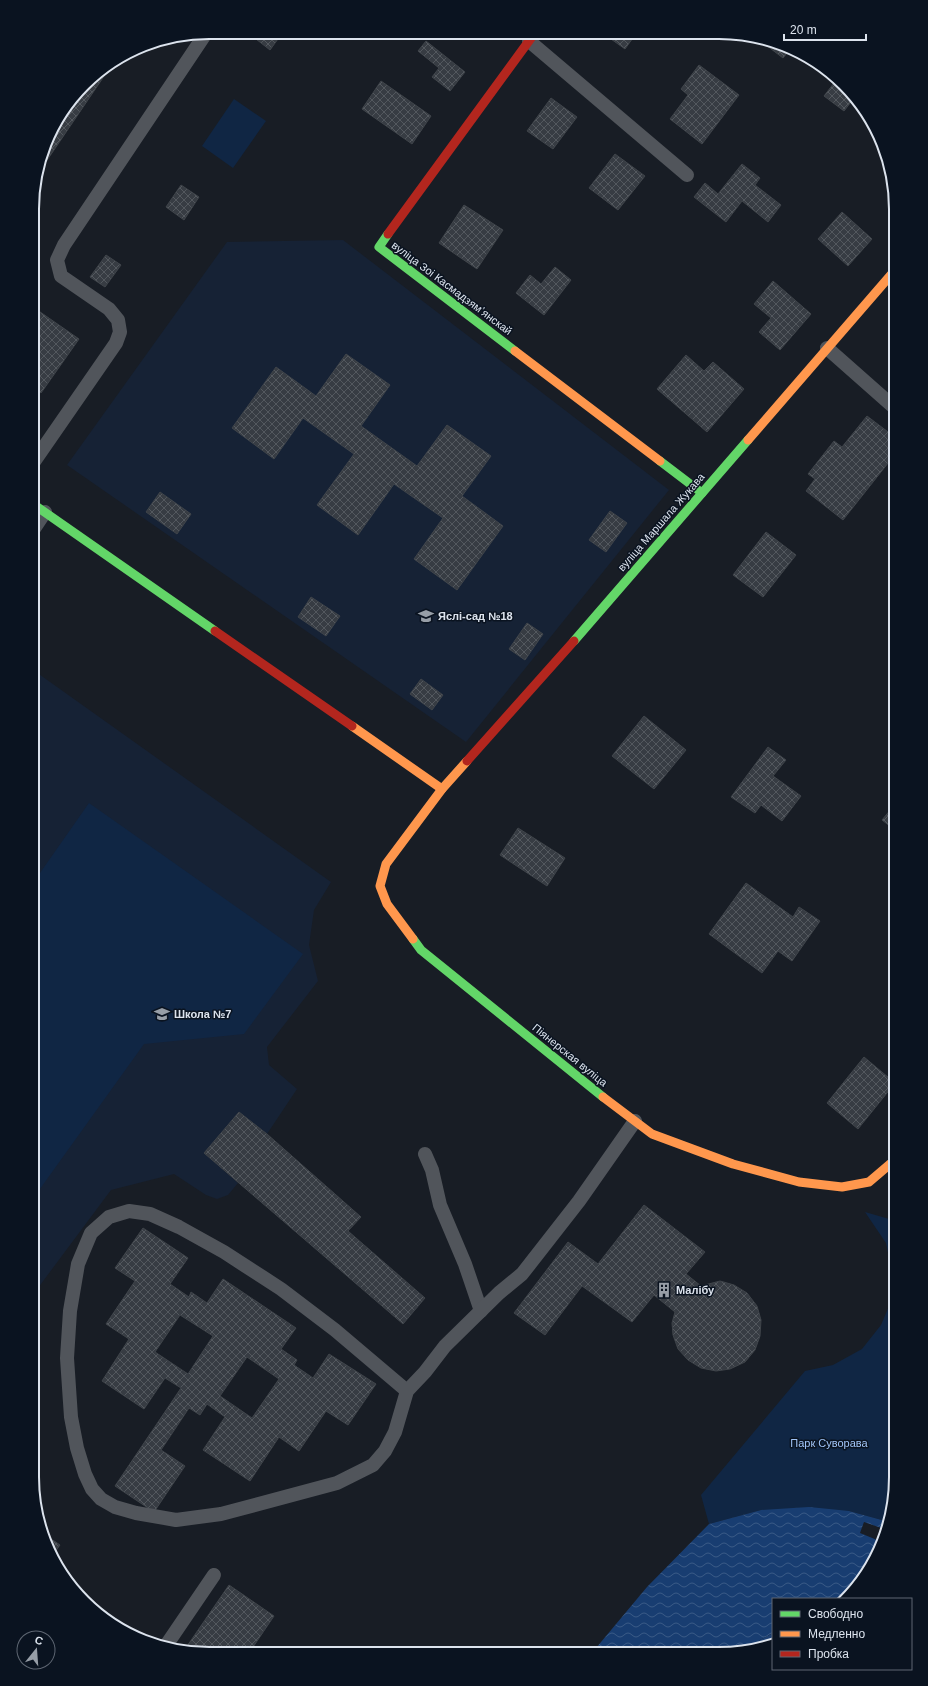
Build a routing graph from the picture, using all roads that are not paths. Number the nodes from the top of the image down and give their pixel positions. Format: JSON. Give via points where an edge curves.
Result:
{"nodes":[{"id":1,"x":201,"y":39,"type":"edge"},
{"id":2,"x":530,"y":39,"type":"edge"},
{"id":3,"x":532,"y":39,"type":"edge"},
{"id":4,"x":687,"y":175,"type":"dead end"},
{"id":5,"x":889,"y":277,"type":"edge"},
{"id":6,"x":827,"y":348,"type":"junction"},
{"id":7,"x":889,"y":403,"type":"edge"},
{"id":8,"x":39,"y":454,"type":"edge"},
{"id":9,"x":702,"y":493,"type":"junction"},
{"id":10,"x":39,"y":508,"type":"edge"},
{"id":11,"x":45,"y":512,"type":"junction"},
{"id":12,"x":39,"y":521,"type":"edge"},
{"id":13,"x":442,"y":789,"type":"junction"},
{"id":14,"x":635,"y":1121,"type":"junction"},
{"id":15,"x":424,"y":1154,"type":"dead end"},
{"id":16,"x":889,"y":1166,"type":"edge"},
{"id":17,"x":481,"y":1311,"type":"junction"},
{"id":18,"x":407,"y":1391,"type":"junction"},
{"id":19,"x":214,"y":1575,"type":"dead end"},
{"id":20,"x":168,"y":1642,"type":"edge"}],
"edges":[{"from":1,"to":8,"type":"lane","via":[[64,245],[57,260],[62,276],[109,309],[118,320],[120,332],[116,343]]},
{"from":2,"to":9,"type":"street","name":"вуліца Зоі Касмадзямʼянскай","via":[[379,247]]},
{"from":3,"to":4,"type":"lane"},
{"from":5,"to":6,"type":"street","name":"вуліца Маршала Жукава"},
{"from":6,"to":7,"type":"lane"},
{"from":6,"to":9,"type":"street","name":"вуліца Маршала Жукава"},
{"from":9,"to":13,"type":"street","name":"вуліца Маршала Жукава"},
{"from":10,"to":11,"type":"street"},
{"from":11,"to":12,"type":"lane"},
{"from":11,"to":13,"type":"street"},
{"from":13,"to":14,"type":"street","name":"Піянерская вуліца","via":[[386,864],[380,886],[387,904],[421,950]]},
{"from":14,"to":16,"type":"street","name":"Піянерская вуліца","via":[[652,1134],[733,1164],[799,1182],[842,1187],[870,1182]]},
{"from":14,"to":17,"type":"lane","via":[[579,1201],[522,1274]]},
{"from":15,"to":17,"type":"lane","via":[[432,1170],[440,1205],[465,1264]]},
{"from":17,"to":18,"type":"lane","via":[[444,1346]]},
{"from":18,"to":18,"type":"lane","via":[[281,1289],[224,1252],[179,1227],[150,1214],[129,1211],[109,1217],[91,1233],[78,1264],[70,1311],[67,1358],[71,1417],[77,1448],[85,1474],[101,1499],[136,1513],[176,1520],[222,1514],[336,1483],[373,1465],[385,1451],[395,1432]]},
{"from":19,"to":20,"type":"lane"}]}
